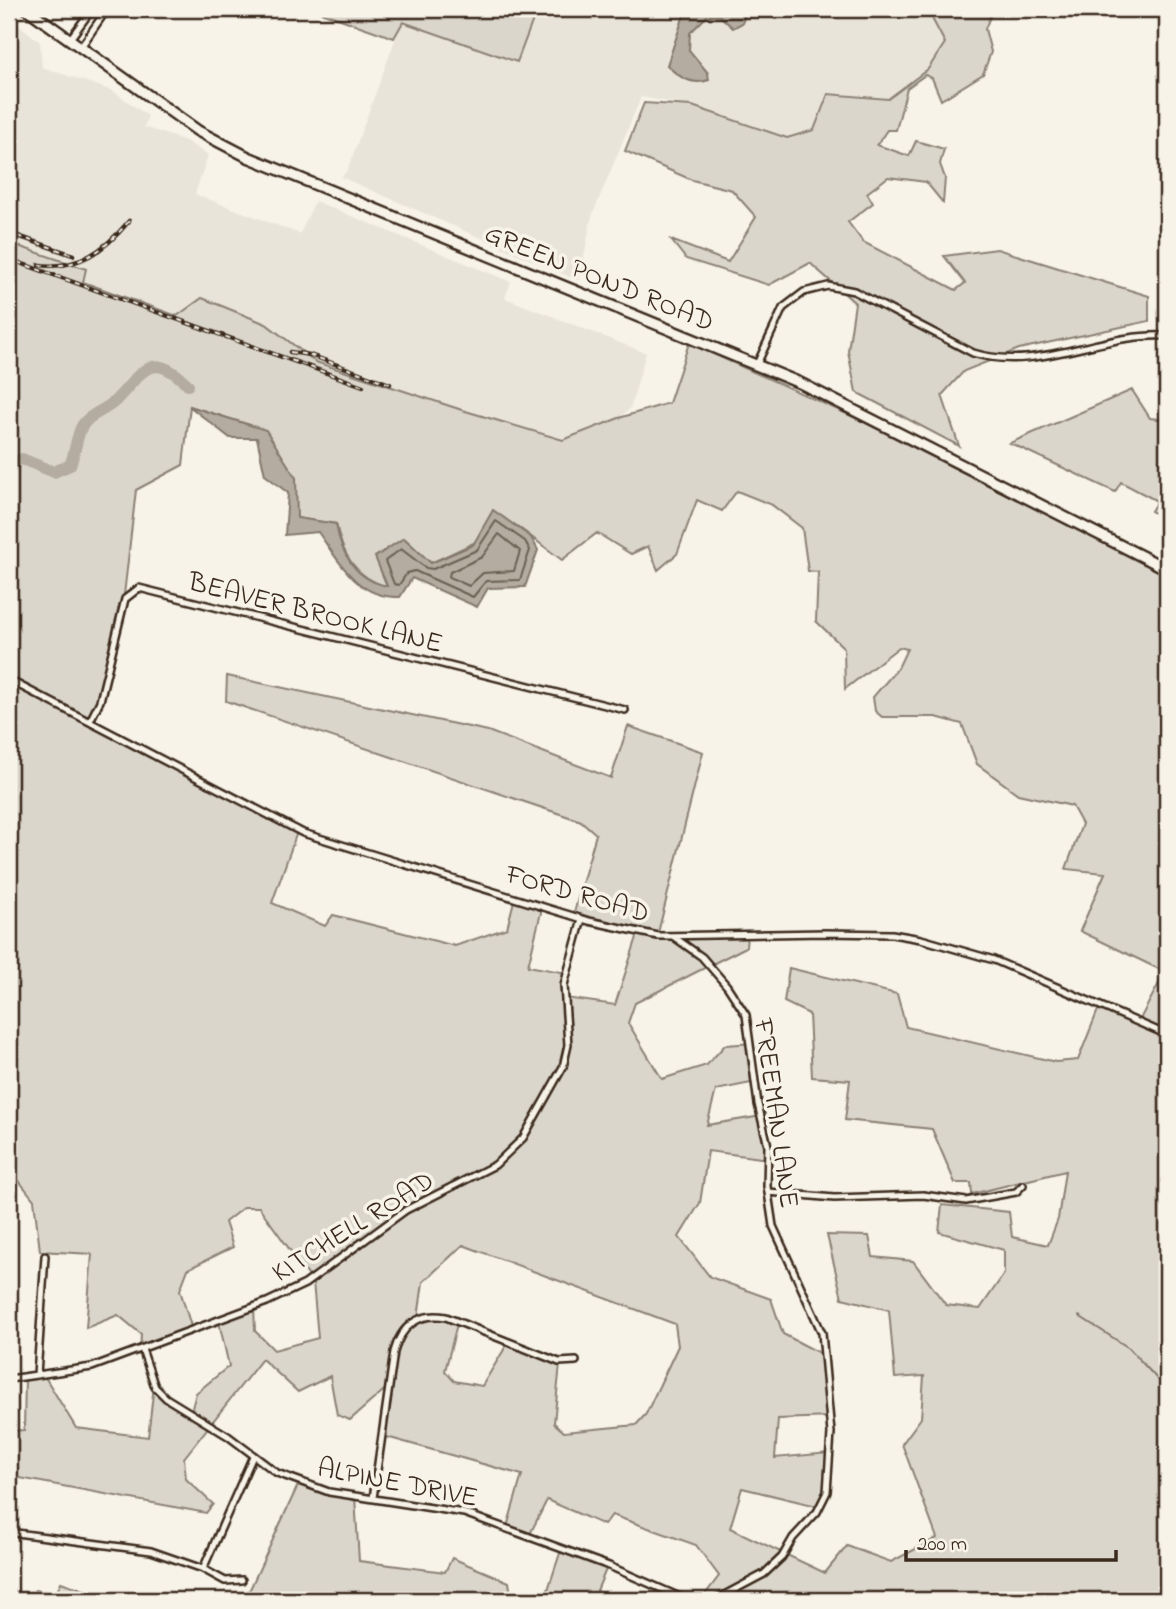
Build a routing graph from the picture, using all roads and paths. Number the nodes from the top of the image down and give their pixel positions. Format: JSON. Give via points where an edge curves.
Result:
{"nodes":[{"id":1,"x":27,"y":9,"type":"edge"},
{"id":2,"x":92,"y":9,"type":"edge"},
{"id":3,"x":107,"y":9,"type":"edge"},
{"id":4,"x":70,"y":39,"type":"junction"},
{"id":5,"x":81,"y":47,"type":"junction"},
{"id":6,"x":1167,"y":336,"type":"edge"},
{"id":7,"x":757,"y":364,"type":"junction"},
{"id":8,"x":1167,"y":569,"type":"edge"},
{"id":9,"x":9,"y":680,"type":"edge"},
{"id":10,"x":625,"y":710,"type":"dead end"},
{"id":11,"x":90,"y":721,"type":"junction"},
{"id":12,"x":582,"y":919,"type":"junction"},
{"id":13,"x":671,"y":936,"type":"junction"},
{"id":14,"x":1163,"y":1033,"type":"dead end"},
{"id":15,"x":1023,"y":1185,"type":"dead end"},
{"id":16,"x":768,"y":1192,"type":"junction"},
{"id":17,"x":45,"y":1256,"type":"dead end"},
{"id":18,"x":142,"y":1349,"type":"junction"},
{"id":19,"x":576,"y":1361,"type":"dead end"},
{"id":20,"x":37,"y":1375,"type":"junction"},
{"id":21,"x":9,"y":1379,"type":"edge"},
{"id":22,"x":253,"y":1455,"type":"junction"},
{"id":23,"x":373,"y":1498,"type":"junction"},
{"id":24,"x":9,"y":1532,"type":"edge"},
{"id":25,"x":203,"y":1569,"type":"junction"},
{"id":26,"x":242,"y":1580,"type":"dead end"},
{"id":27,"x":9,"y":1592,"type":"edge"},
{"id":28,"x":18,"y":1600,"type":"edge"},
{"id":29,"x":687,"y":1600,"type":"edge"},
{"id":30,"x":715,"y":1600,"type":"edge"}],
"edges":[{"from":1,"to":4,"type":"main road","name":"GREEN POND ROAD"},
{"from":2,"to":4,"type":"street"},
{"from":3,"to":5,"type":"street"},
{"from":4,"to":5,"type":"main road","name":"GREEN POND ROAD"},
{"from":5,"to":7,"type":"main road","name":"GREEN POND ROAD","via":[[198,131],[248,157]]},
{"from":6,"to":7,"type":"street","via":[[995,359],[974,353],[854,291],[817,287],[783,308]]},
{"from":7,"to":8,"type":"main road","name":"GREEN POND ROAD"},
{"from":9,"to":11,"type":"street","name":"FORD ROAD"},
{"from":10,"to":11,"type":"street","name":"BEAVER BROOK LANE","via":[[139,589],[125,599],[100,701]]},
{"from":11,"to":12,"type":"street","name":"FORD ROAD","via":[[303,833]]},
{"from":12,"to":13,"type":"street","name":"FORD ROAD"},
{"from":12,"to":18,"type":"street","name":"KITCHELL ROAD","via":[[564,985],[566,1057],[538,1114],[514,1149],[485,1172],[394,1217],[305,1284]]},
{"from":13,"to":14,"type":"street","name":"FORD ROAD","via":[[825,933],[921,939],[995,960]]},
{"from":13,"to":16,"type":"street","name":"FREEMAN LANE","via":[[702,957],[746,1015],[768,1146]]},
{"from":15,"to":16,"type":"street","via":[[1016,1192],[965,1201],[923,1195],[834,1198]]},
{"from":16,"to":30,"type":"street","name":"FREEMAN LANE","via":[[773,1226],[822,1333],[831,1433],[827,1492],[782,1557],[764,1574]]},
{"from":17,"to":20,"type":"street"},
{"from":18,"to":20,"type":"street","name":"KITCHELL ROAD","via":[[92,1367]]},
{"from":18,"to":22,"type":"street","name":"ALPINE DRIVE","via":[[155,1387],[166,1398]]},
{"from":19,"to":23,"type":"street","via":[[559,1362],[446,1317],[412,1321],[402,1331],[394,1352]]},
{"from":20,"to":21,"type":"street","name":"KITCHELL ROAD"},
{"from":22,"to":23,"type":"street","name":"ALPINE DRIVE","via":[[295,1481],[329,1492]]},
{"from":22,"to":25,"type":"street"},
{"from":23,"to":29,"type":"street","name":"ALPINE DRIVE","via":[[464,1513]]},
{"from":24,"to":25,"type":"street","via":[[151,1551]]},
{"from":25,"to":26,"type":"street","via":[[225,1581]]},
{"from":27,"to":28,"type":"street"}]}
